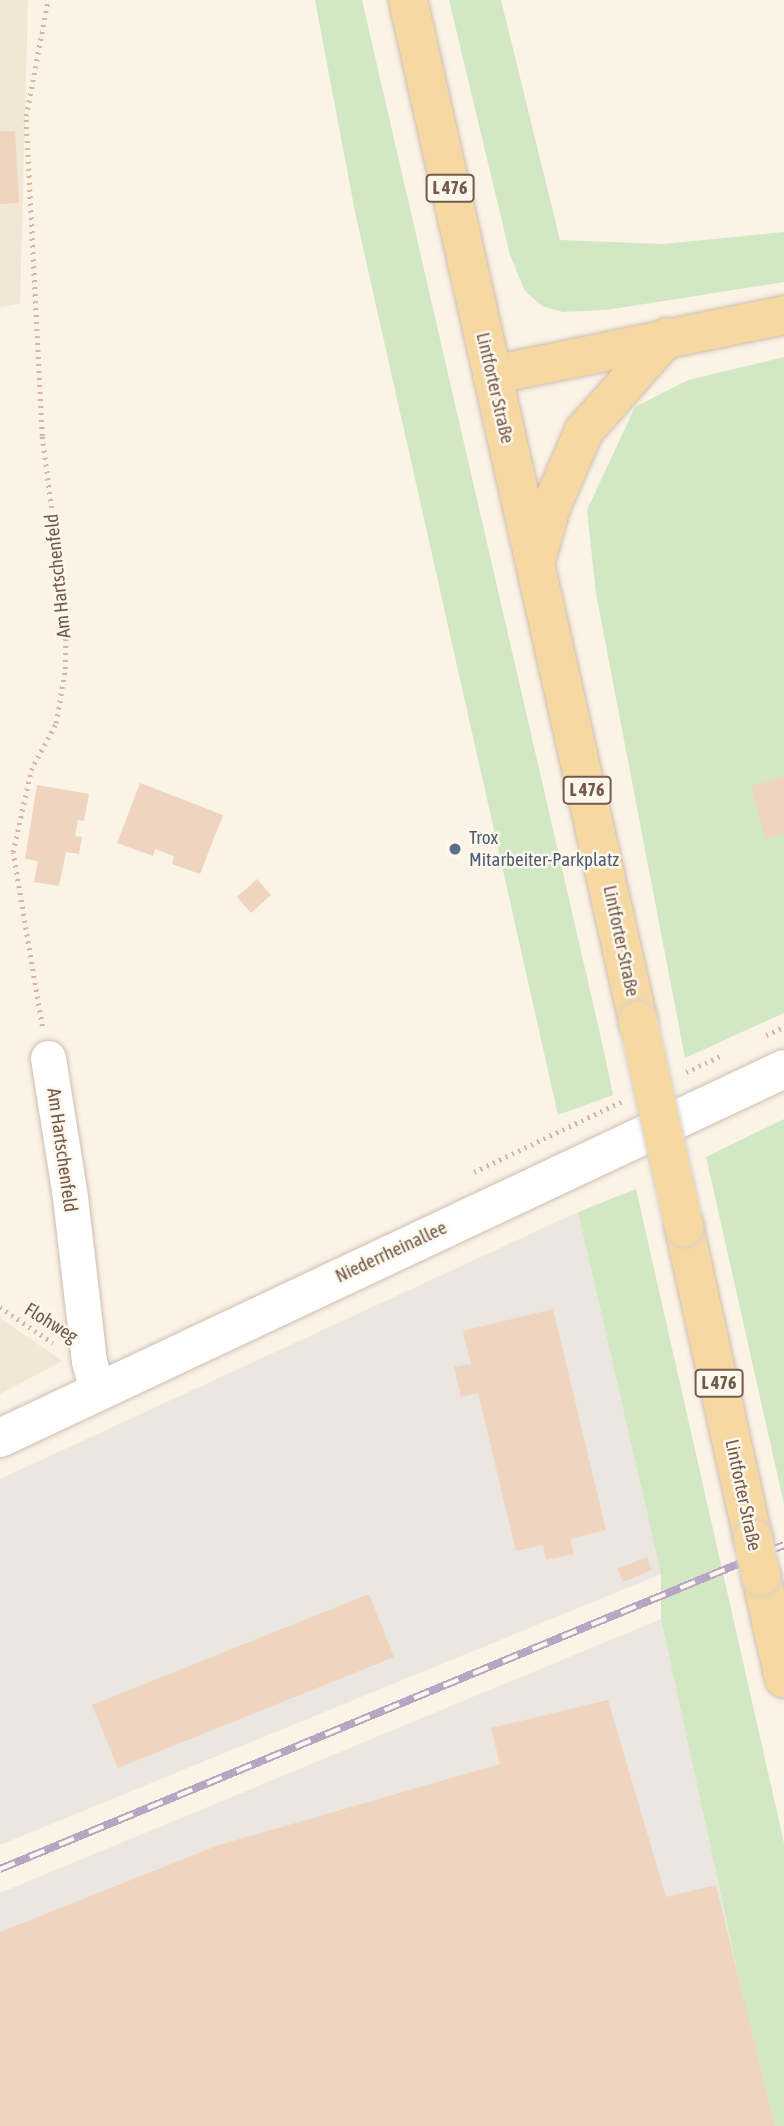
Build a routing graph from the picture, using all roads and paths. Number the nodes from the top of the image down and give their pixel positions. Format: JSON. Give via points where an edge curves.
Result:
{"nodes":[{"id":1,"x":48,"y":0,"type":"edge"},
{"id":2,"x":408,"y":0,"type":"edge"},
{"id":3,"x":784,"y":315,"type":"edge"},
{"id":4,"x":667,"y":337,"type":"junction"},
{"id":5,"x":492,"y":375,"type":"junction"},
{"id":6,"x":537,"y":558,"type":"junction"},
{"id":7,"x":48,"y":1058,"type":"joint"},
{"id":8,"x":784,"y":1069,"type":"edge"},
{"id":9,"x":0,"y":1307,"type":"edge"},
{"id":10,"x":93,"y":1376,"type":"junction"},
{"id":11,"x":0,"y":1438,"type":"edge"},
{"id":12,"x":784,"y":1678,"type":"edge"}],
"edges":[{"from":1,"to":7,"type":"path","name":"Am Hartschenfeld","via":[[26,116],[42,436],[66,619],[65,669],[56,723],[31,770],[13,852]]},
{"from":2,"to":5,"type":"main road","name":"Lintforter Straße","number":"L 476"},
{"from":3,"to":4,"type":"main road"},
{"from":4,"to":5,"type":"main road"},
{"from":4,"to":6,"type":"main road","via":[[584,431],[551,507]]},
{"from":5,"to":6,"type":"main road","name":"Lintforter Straße","number":"L 476"},
{"from":6,"to":12,"type":"main road","name":"Lintforter Straße","number":"L 476","bridge":true},
{"from":7,"to":10,"type":"street","name":"Am Hartschenfeld"},
{"from":8,"to":10,"type":"main road","name":"Niederrheinallee"},
{"from":9,"to":10,"type":"path","name":"Flohweg"},
{"from":10,"to":11,"type":"main road","name":"Niederrheinallee"}]}
